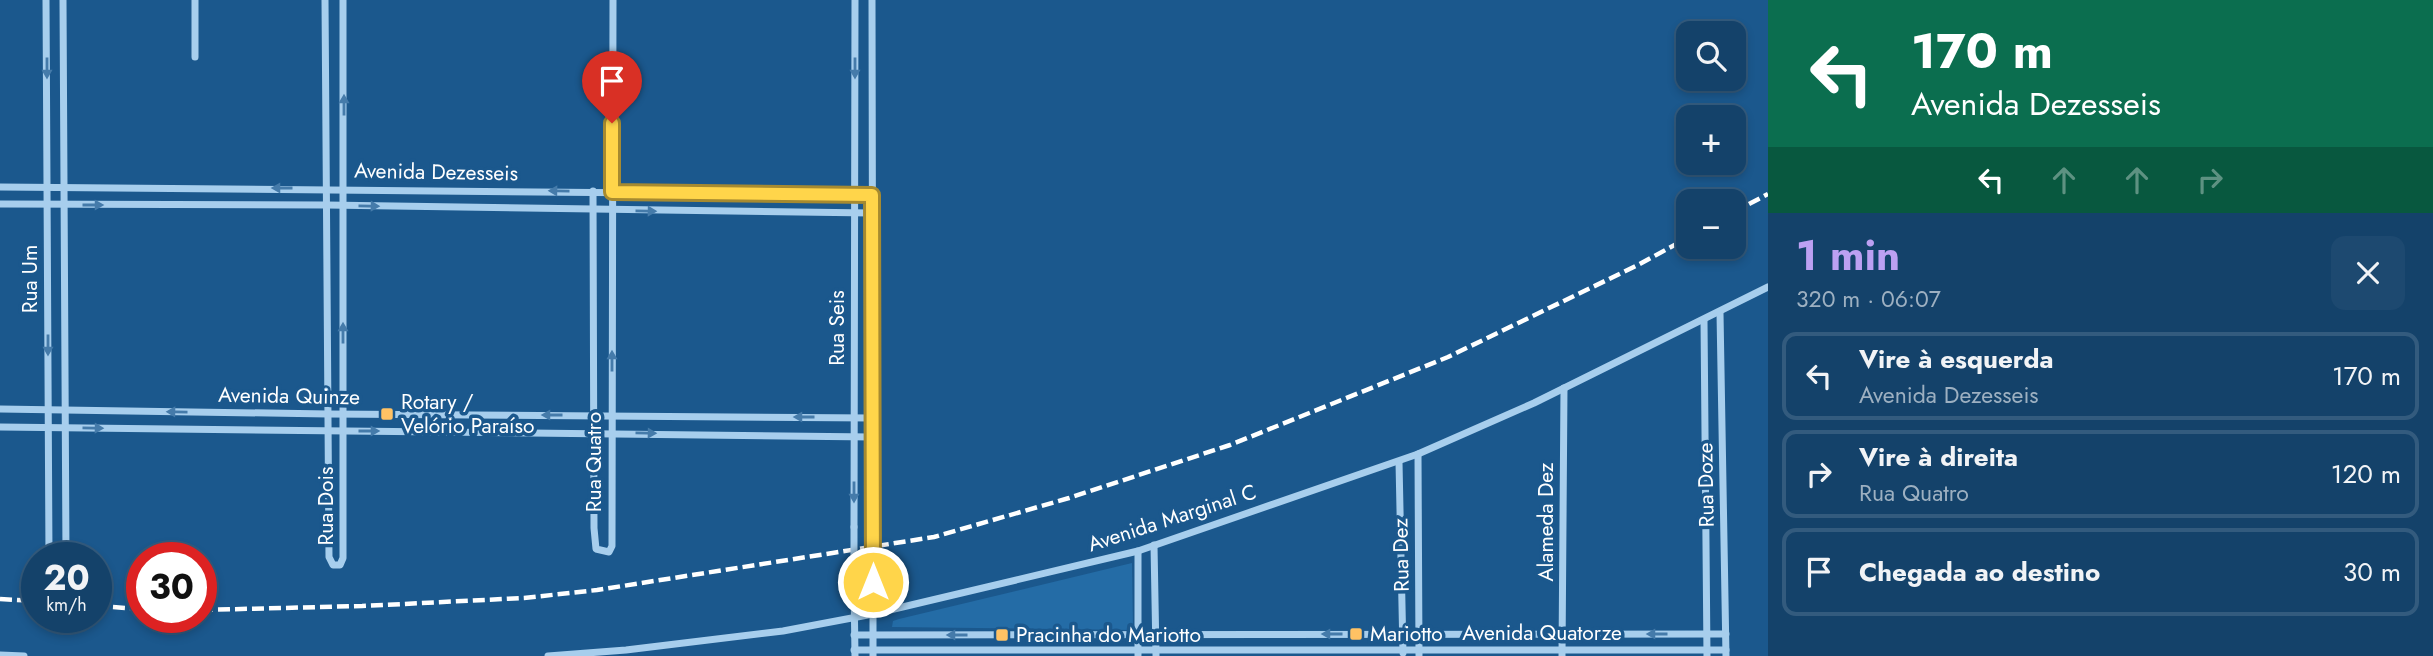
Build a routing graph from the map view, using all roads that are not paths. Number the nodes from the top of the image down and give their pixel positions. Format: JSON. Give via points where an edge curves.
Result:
{"nodes":[{"id":1,"x":46,"y":0,"type":"edge"},
{"id":2,"x":62,"y":0,"type":"edge"},
{"id":3,"x":195,"y":0,"type":"edge"},
{"id":4,"x":326,"y":0,"type":"edge"},
{"id":5,"x":344,"y":0,"type":"edge"},
{"id":6,"x":613,"y":0,"type":"edge"},
{"id":7,"x":855,"y":0,"type":"edge"},
{"id":8,"x":872,"y":0,"type":"edge"},
{"id":9,"x":195,"y":57,"type":"dead end"},
{"id":10,"x":0,"y":187,"type":"edge"},
{"id":11,"x":47,"y":187,"type":"junction"},
{"id":12,"x":64,"y":187,"type":"junction"},
{"id":13,"x":327,"y":188,"type":"junction"},
{"id":14,"x":343,"y":188,"type":"junction"},
{"id":15,"x":593,"y":191,"type":"junction"},
{"id":16,"x":612,"y":192,"type":"junction"},
{"id":17,"x":854,"y":195,"type":"junction"},
{"id":18,"x":872,"y":195,"type":"junction"},
{"id":19,"x":0,"y":204,"type":"edge"},
{"id":20,"x":47,"y":204,"type":"junction"},
{"id":21,"x":64,"y":205,"type":"junction"},
{"id":22,"x":327,"y":205,"type":"junction"},
{"id":23,"x":343,"y":206,"type":"junction"},
{"id":24,"x":593,"y":210,"type":"junction"},
{"id":25,"x":612,"y":210,"type":"junction"},
{"id":26,"x":854,"y":213,"type":"junction"},
{"id":27,"x":872,"y":213,"type":"junction"},
{"id":28,"x":1768,"y":287,"type":"edge"},
{"id":29,"x":1720,"y":313,"type":"junction"},
{"id":30,"x":1703,"y":320,"type":"junction"},
{"id":31,"x":1564,"y":388,"type":"junction"},
{"id":32,"x":0,"y":409,"type":"edge"},
{"id":33,"x":48,"y":409,"type":"junction"},
{"id":34,"x":65,"y":410,"type":"junction"},
{"id":35,"x":328,"y":414,"type":"junction"},
{"id":36,"x":343,"y":414,"type":"junction"},
{"id":37,"x":594,"y":416,"type":"junction"},
{"id":38,"x":612,"y":417,"type":"junction"},
{"id":39,"x":855,"y":418,"type":"junction"},
{"id":40,"x":872,"y":418,"type":"junction"},
{"id":41,"x":0,"y":426,"type":"edge"},
{"id":42,"x":48,"y":427,"type":"junction"},
{"id":43,"x":65,"y":427,"type":"junction"},
{"id":44,"x":328,"y":431,"type":"junction"},
{"id":45,"x":343,"y":431,"type":"junction"},
{"id":46,"x":594,"y":433,"type":"junction"},
{"id":47,"x":612,"y":433,"type":"junction"},
{"id":48,"x":855,"y":437,"type":"junction"},
{"id":49,"x":872,"y":438,"type":"junction"},
{"id":50,"x":1418,"y":454,"type":"junction"},
{"id":51,"x":1399,"y":462,"type":"junction"},
{"id":52,"x":594,"y":528,"type":"junction"},
{"id":53,"x":612,"y":528,"type":"junction"},
{"id":54,"x":49,"y":542,"type":"edge"},
{"id":55,"x":66,"y":542,"type":"edge"},
{"id":56,"x":1154,"y":545,"type":"junction"},
{"id":57,"x":1138,"y":551,"type":"junction"},
{"id":58,"x":873,"y":614,"type":"junction"},
{"id":59,"x":854,"y":617,"type":"junction"},
{"id":60,"x":1138,"y":634,"type":"junction"},
{"id":61,"x":1155,"y":634,"type":"junction"},
{"id":62,"x":1402,"y":634,"type":"junction"},
{"id":63,"x":1420,"y":634,"type":"junction"},
{"id":64,"x":1562,"y":634,"type":"junction"},
{"id":65,"x":1707,"y":634,"type":"junction"},
{"id":66,"x":1726,"y":634,"type":"junction"},
{"id":67,"x":854,"y":635,"type":"junction"},
{"id":68,"x":873,"y":635,"type":"junction"},
{"id":69,"x":855,"y":653,"type":"edge"},
{"id":70,"x":873,"y":653,"type":"edge"},
{"id":71,"x":1562,"y":653,"type":"edge"},
{"id":72,"x":1707,"y":653,"type":"edge"},
{"id":73,"x":1726,"y":653,"type":"edge"},
{"id":74,"x":594,"y":654,"type":"edge"},
{"id":75,"x":612,"y":654,"type":"edge"},
{"id":76,"x":1138,"y":654,"type":"edge"},
{"id":77,"x":1156,"y":654,"type":"edge"},
{"id":78,"x":1403,"y":654,"type":"edge"},
{"id":79,"x":1419,"y":654,"type":"edge"},
{"id":80,"x":0,"y":655,"type":"edge"},
{"id":81,"x":24,"y":656,"type":"edge"},
{"id":82,"x":548,"y":656,"type":"edge"}],
"edges":[{"from":1,"to":11,"type":"street","name":"Rua Um","one_way":true},
{"from":2,"to":12,"type":"street","name":"Rua Um"},
{"from":3,"to":9,"type":"street"},
{"from":4,"to":13,"type":"street","name":"Rua Dois"},
{"from":14,"to":5,"type":"street","name":"Rua Dois","one_way":true},
{"from":6,"to":16,"type":"street","name":"Rua Quatro"},
{"from":7,"to":17,"type":"street","name":"Rua Seis","one_way":true},
{"from":8,"to":18,"type":"street","name":"Rua Seis"},
{"from":10,"to":11,"type":"street","name":"Avenida Dezesseis"},
{"from":11,"to":12,"type":"street","name":"Avenida Dezesseis"},
{"from":11,"to":20,"type":"street","name":"Rua Um"},
{"from":13,"to":12,"type":"street","name":"Avenida Dezesseis","one_way":true},
{"from":12,"to":21,"type":"street","name":"Rua Um"},
{"from":13,"to":14,"type":"street","name":"Avenida Dezesseis"},
{"from":13,"to":22,"type":"street","name":"Rua Dois"},
{"from":15,"to":14,"type":"street","name":"Avenida Dezesseis","one_way":true},
{"from":14,"to":23,"type":"street","name":"Rua Dois"},
{"from":15,"to":16,"type":"street","name":"Avenida Dezesseis"},
{"from":15,"to":24,"type":"street","name":"Rua Quatro"},
{"from":16,"to":17,"type":"street","name":"Avenida Dezesseis"},
{"from":16,"to":25,"type":"street","name":"Rua Quatro"},
{"from":17,"to":18,"type":"street","name":"Avenida Dezesseis"},
{"from":17,"to":26,"type":"street","name":"Rua Seis"},
{"from":18,"to":27,"type":"street","name":"Rua Seis"},
{"from":19,"to":20,"type":"street","name":"Avenida Dezesseis"},
{"from":20,"to":21,"type":"street","name":"Avenida Dezesseis"},
{"from":20,"to":33,"type":"street","name":"Rua Um","one_way":true},
{"from":21,"to":22,"type":"street","name":"Avenida Dezesseis","one_way":true},
{"from":21,"to":34,"type":"street","name":"Rua Um"},
{"from":22,"to":23,"type":"street","name":"Avenida Dezesseis"},
{"from":22,"to":35,"type":"street","name":"Rua Dois"},
{"from":23,"to":24,"type":"street","name":"Avenida Dezesseis","one_way":true},
{"from":36,"to":23,"type":"street","name":"Rua Dois","one_way":true},
{"from":24,"to":25,"type":"street","name":"Avenida Dezesseis"},
{"from":24,"to":37,"type":"street","name":"Rua Quatro"},
{"from":25,"to":26,"type":"street","name":"Avenida Dezesseis","one_way":true},
{"from":38,"to":25,"type":"street","name":"Rua Quatro","one_way":true},
{"from":26,"to":27,"type":"street","name":"Avenida Dezesseis"},
{"from":26,"to":39,"type":"street","name":"Rua Seis"},
{"from":27,"to":40,"type":"street","name":"Rua Seis"},
{"from":28,"to":29,"type":"street","name":"Avenida Marginal C"},
{"from":29,"to":30,"type":"street","name":"Avenida Marginal C"},
{"from":29,"to":66,"type":"street","name":"Rua Doze"},
{"from":30,"to":31,"type":"street","name":"Avenida Marginal C"},
{"from":30,"to":65,"type":"street","name":"Rua Doze"},
{"from":31,"to":50,"type":"street","name":"Avenida Marginal C"},
{"from":31,"to":64,"type":"street","name":"Alameda Dez"},
{"from":32,"to":33,"type":"street","name":"Avenida Quinze"},
{"from":33,"to":34,"type":"street","name":"Avenida Quinze"},
{"from":33,"to":42,"type":"street","name":"Rua Um"},
{"from":35,"to":34,"type":"street","name":"Avenida Quinze","one_way":true},
{"from":34,"to":43,"type":"street","name":"Rua Um"},
{"from":35,"to":36,"type":"street","name":"Avenida Quinze"},
{"from":35,"to":44,"type":"street","name":"Rua Dois"},
{"from":37,"to":36,"type":"street","name":"Avenida Quinze","one_way":true},
{"from":36,"to":45,"type":"street","name":"Rua Dois"},
{"from":37,"to":38,"type":"street","name":"Avenida Quinze"},
{"from":37,"to":46,"type":"street","name":"Rua Quatro"},
{"from":39,"to":38,"type":"street","name":"Avenida Quinze","one_way":true},
{"from":38,"to":47,"type":"street","name":"Rua Quatro"},
{"from":39,"to":40,"type":"street","name":"Avenida Quinze"},
{"from":39,"to":48,"type":"street","name":"Rua Seis"},
{"from":40,"to":49,"type":"street","name":"Rua Seis"},
{"from":41,"to":42,"type":"street","name":"Avenida Quinze"},
{"from":42,"to":43,"type":"street","name":"Avenida Quinze"},
{"from":42,"to":54,"type":"street","name":"Rua Um"},
{"from":43,"to":44,"type":"street","name":"Avenida Quinze","one_way":true},
{"from":43,"to":55,"type":"street","name":"Rua Um"},
{"from":44,"to":45,"type":"street","name":"Avenida Quinze"},
{"from":44,"to":45,"type":"street","name":"Rua Dois","via":[[329,557],[333,565],[340,565],[344,558]]},
{"from":45,"to":46,"type":"street","name":"Avenida Quinze","one_way":true},
{"from":46,"to":47,"type":"street","name":"Avenida Quinze"},
{"from":46,"to":52,"type":"street","name":"Rua Quatro"},
{"from":47,"to":48,"type":"street","name":"Avenida Quinze","one_way":true},
{"from":47,"to":53,"type":"street","name":"Rua Quatro"},
{"from":48,"to":49,"type":"street","name":"Avenida Quinze"},
{"from":48,"to":59,"type":"street","name":"Rua Seis","one_way":true,"bridge":true},
{"from":49,"to":58,"type":"street","name":"Rua Seis","bridge":true},
{"from":50,"to":51,"type":"street","name":"Avenida Marginal C"},
{"from":50,"to":63,"type":"street","name":"Rua Dez"},
{"from":51,"to":56,"type":"street","name":"Avenida Marginal C"},
{"from":51,"to":62,"type":"street","name":"Rua Dez"},
{"from":52,"to":53,"type":"street"},
{"from":52,"to":53,"type":"street","name":"Rua Quatro","via":[[596,549],[609,552]]},
{"from":56,"to":57,"type":"street","name":"Avenida Marginal C"},
{"from":56,"to":61,"type":"street"},
{"from":57,"to":58,"type":"street","name":"Avenida Marginal C"},
{"from":57,"to":60,"type":"street"},
{"from":58,"to":59,"type":"street","name":"Avenida Marginal C"},
{"from":58,"to":68,"type":"street","name":"Rua Seis"},
{"from":59,"to":67,"type":"street","name":"Rua Seis"},
{"from":59,"to":75,"type":"street","name":"Avenida Marginal C"},
{"from":60,"to":61,"type":"street","name":"Avenida Quatorze"},
{"from":60,"to":68,"type":"street","name":"Avenida Quatorze","one_way":true},
{"from":60,"to":76,"type":"street"},
{"from":62,"to":61,"type":"street","name":"Avenida Quatorze","one_way":true},
{"from":61,"to":77,"type":"street"},
{"from":62,"to":63,"type":"street","name":"Avenida Quatorze"},
{"from":62,"to":78,"type":"street","name":"Rua Dez"},
{"from":63,"to":64,"type":"street","name":"Avenida Quatorze"},
{"from":63,"to":79,"type":"street","name":"Rua Dez"},
{"from":65,"to":64,"type":"street","name":"Avenida Quatorze","one_way":true},
{"from":64,"to":71,"type":"street","name":"Alameda Dez"},
{"from":65,"to":66,"type":"street","name":"Avenida Quatorze"},
{"from":65,"to":72,"type":"street","name":"Rua Doze"},
{"from":66,"to":73,"type":"street","name":"Rua Doze"},
{"from":67,"to":68,"type":"street","name":"Avenida Quatorze"},
{"from":67,"to":69,"type":"street","name":"Rua Seis"},
{"from":68,"to":70,"type":"street","name":"Rua Seis"},
{"from":69,"to":70,"type":"street","name":"Avenida Quatorze"},
{"from":70,"to":76,"type":"street","name":"Avenida Quatorze"},
{"from":71,"to":72,"type":"street","name":"Avenida Quatorze"},
{"from":71,"to":79,"type":"street","name":"Avenida Quatorze"},
{"from":72,"to":73,"type":"street","name":"Avenida Quatorze"},
{"from":74,"to":75,"type":"street","name":"Avenida Marginal C"},
{"from":74,"to":82,"type":"street","name":"Avenida Marginal C"},
{"from":76,"to":77,"type":"street","name":"Avenida Quatorze"},
{"from":77,"to":78,"type":"street","name":"Avenida Quatorze"},
{"from":78,"to":79,"type":"street","name":"Avenida Quatorze"},
{"from":80,"to":81,"type":"street"}]}
